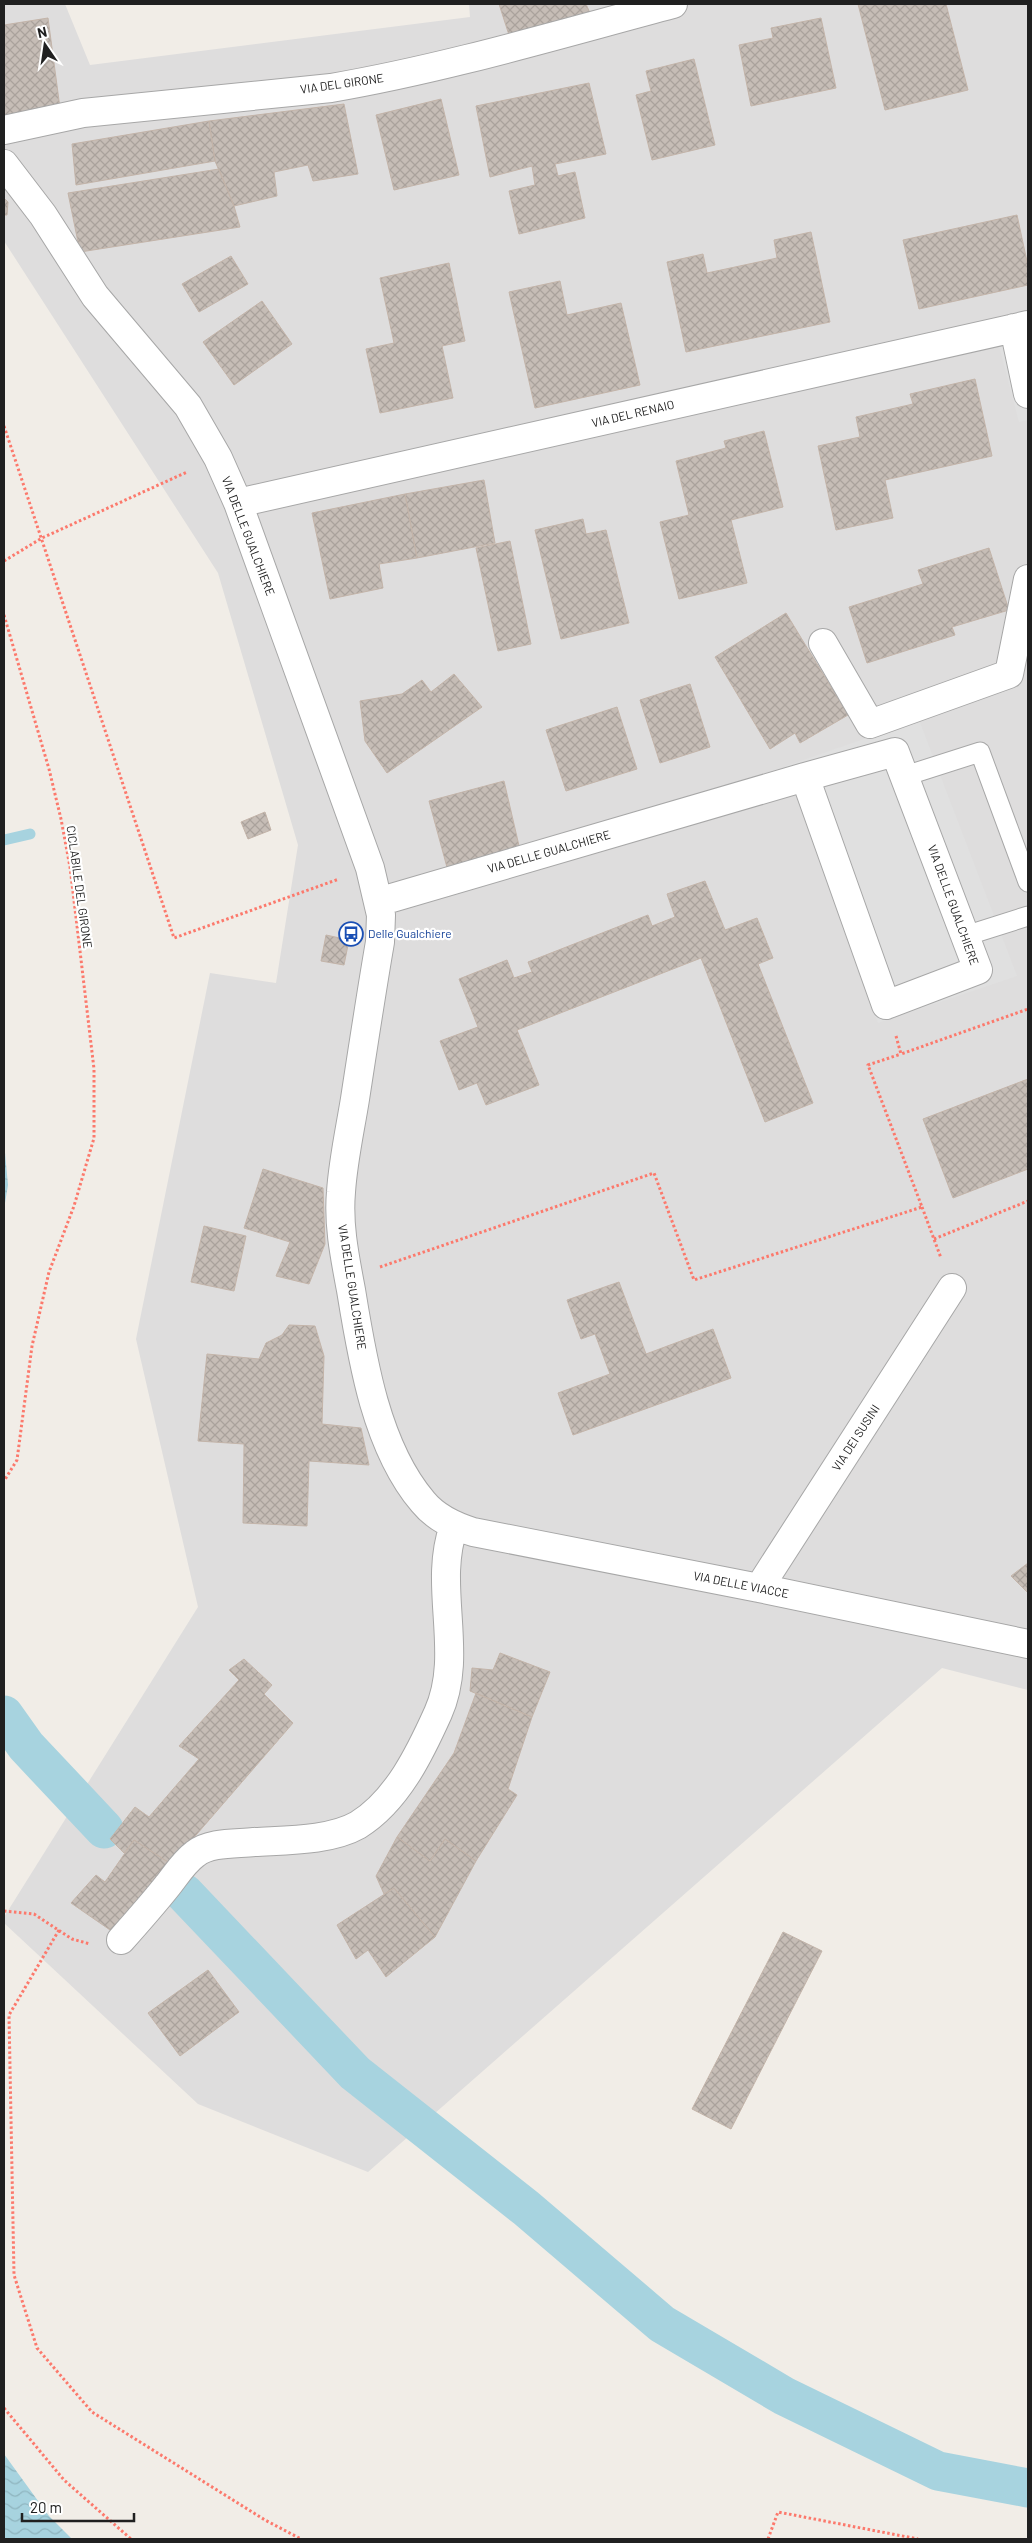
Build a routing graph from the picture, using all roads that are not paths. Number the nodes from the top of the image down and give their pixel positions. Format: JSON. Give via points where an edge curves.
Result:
{"nodes":[{"id":1,"x":674,"y":4,"type":"edge"},
{"id":2,"x":4,"y":130,"type":"edge"},
{"id":3,"x":4,"y":164,"type":"edge"},
{"id":4,"x":1021,"y":327,"type":"edge"},
{"id":5,"x":1028,"y":394,"type":"edge"},
{"id":6,"x":238,"y":503,"type":"junction"},
{"id":7,"x":1028,"y":579,"type":"edge"},
{"id":8,"x":822,"y":643,"type":"dead end"},
{"id":9,"x":905,"y":776,"type":"junction"},
{"id":10,"x":805,"y":777,"type":"junction"},
{"id":11,"x":1028,"y":882,"type":"edge"},
{"id":12,"x":378,"y":902,"type":"junction"},
{"id":13,"x":1028,"y":916,"type":"edge"},
{"id":14,"x":965,"y":936,"type":"junction"},
{"id":15,"x":952,"y":1288,"type":"road end"},
{"id":16,"x":454,"y":1526,"type":"junction"},
{"id":17,"x":759,"y":1588,"type":"junction"},
{"id":18,"x":1028,"y":1644,"type":"edge"},
{"id":19,"x":121,"y":1940,"type":"road end"}],
"edges":[{"from":1,"to":2,"type":"street","name":"VIA DEL GIRONE","via":[[371,81],[331,88],[83,113]]},
{"from":3,"to":6,"type":"street","name":"VIA DELLE GUALCHIERE","via":[[43,215],[94,296],[188,406],[218,458]]},
{"from":4,"to":5,"type":"street"},
{"from":4,"to":6,"type":"street","name":"VIA DEL RENAIO"},
{"from":6,"to":12,"type":"street","name":"VIA DELLE GUALCHIERE","via":[[370,868]]},
{"from":7,"to":8,"type":"street","via":[[1009,674],[870,724]]},
{"from":9,"to":10,"type":"street","name":"VIA DELLE GUALCHIERE","via":[[895,752]]},
{"from":9,"to":11,"type":"lane","via":[[980,752]]},
{"from":9,"to":14,"type":"street","name":"VIA DELLE GUALCHIERE"},
{"from":10,"to":12,"type":"street","name":"VIA DELLE GUALCHIERE"},
{"from":10,"to":14,"type":"street","name":"VIA DELLE GUALCHIERE","via":[[886,1005],[978,970]]},
{"from":12,"to":16,"type":"street","name":"VIA DELLE GUALCHIERE","via":[[380,942],[341,1193],[341,1228],[370,1385],[390,1444],[402,1471],[423,1503]]},
{"from":13,"to":14,"type":"lane"},
{"from":15,"to":17,"type":"street","name":"VIA DEI SUSINI"},
{"from":16,"to":17,"type":"street","name":"VIA DELLE VIACCE"},
{"from":16,"to":19,"type":"street","via":[[445,1565],[450,1647],[440,1710],[413,1764],[383,1804],[357,1825],[320,1837],[215,1846],[196,1853]]},
{"from":17,"to":18,"type":"street","name":"VIA DELLE VIACCE"}]}
